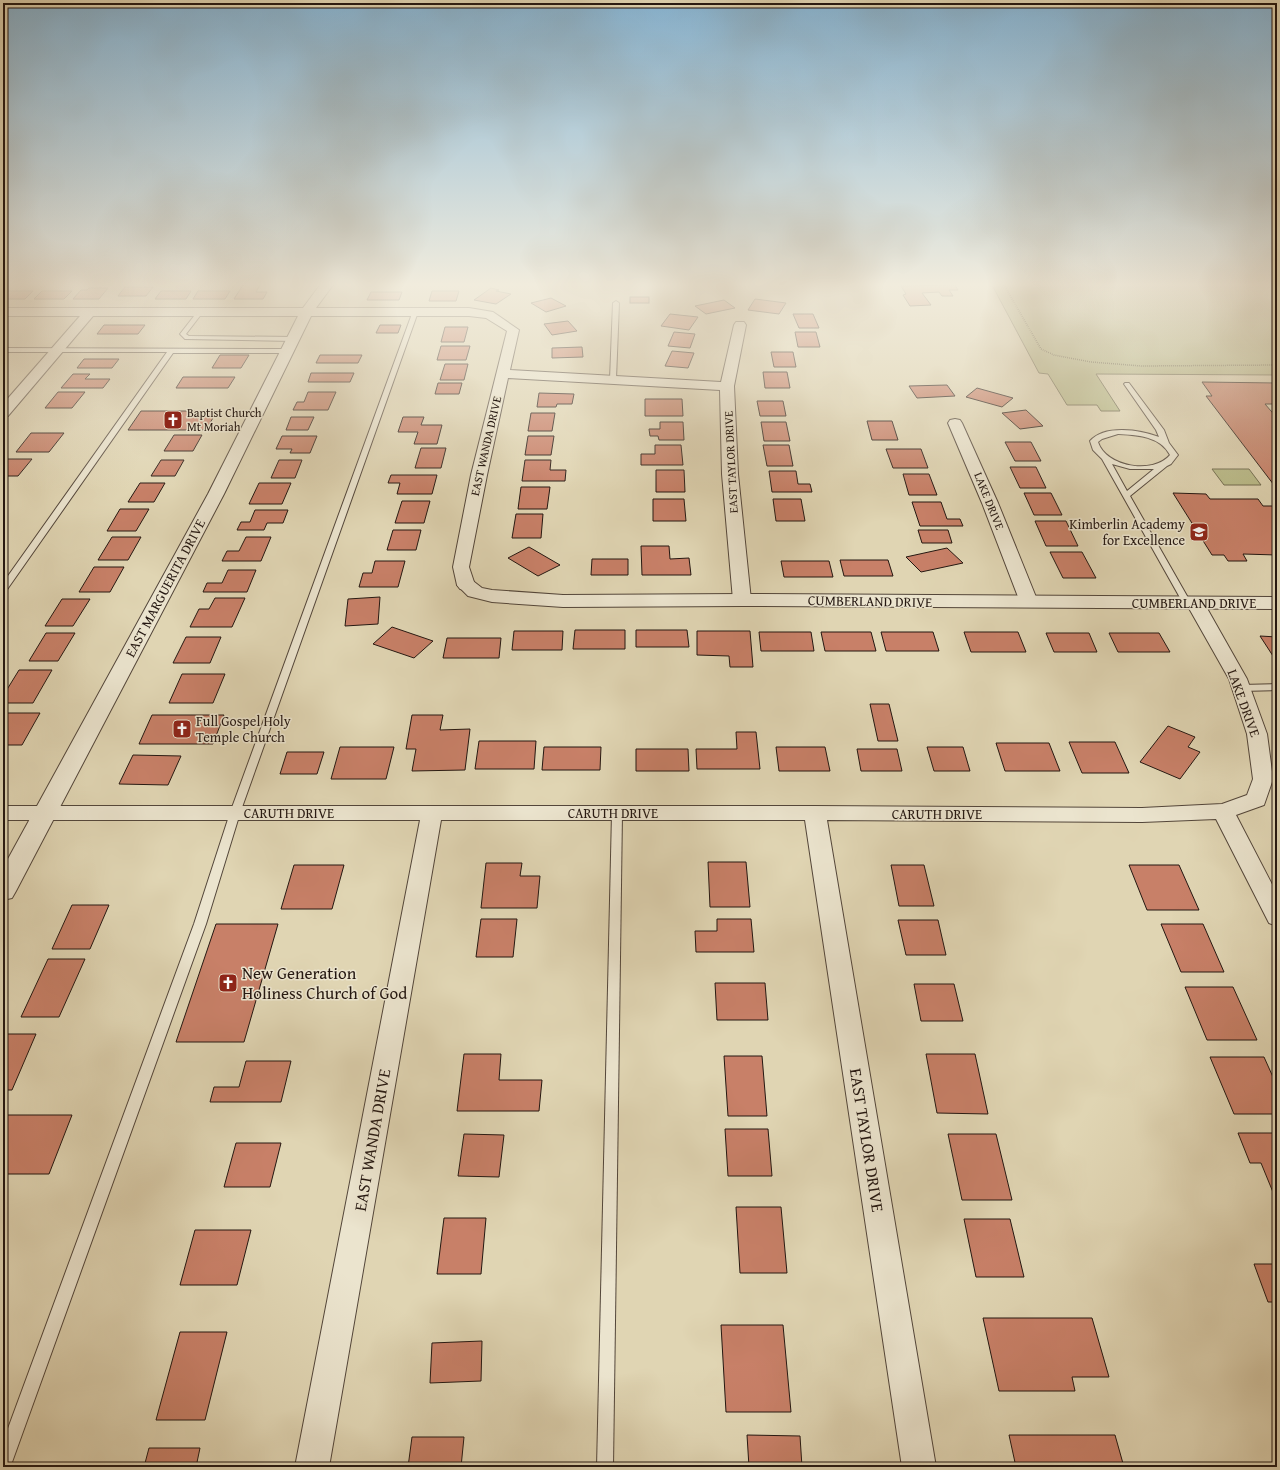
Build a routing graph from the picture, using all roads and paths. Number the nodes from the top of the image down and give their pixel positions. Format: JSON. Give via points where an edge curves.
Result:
{"nodes":[{"id":1,"x":54,"y":354,"type":"edge"},
{"id":2,"x":169,"y":354,"type":"edge"},
{"id":3,"x":287,"y":354,"type":"edge"},
{"id":4,"x":400,"y":354,"type":"edge"},
{"id":5,"x":507,"y":354,"type":"edge"},
{"id":6,"x":614,"y":354,"type":"edge"},
{"id":7,"x":734,"y":354,"type":"edge"},
{"id":8,"x":1051,"y":354,"type":"edge"},
{"id":9,"x":1277,"y":364,"type":"edge"},
{"id":10,"x":502,"y":374,"type":"junction"},
{"id":11,"x":613,"y":379,"type":"junction"},
{"id":12,"x":1128,"y":384,"type":"dead end"},
{"id":13,"x":728,"y":386,"type":"junction"},
{"id":14,"x":3,"y":413,"type":"edge"},
{"id":15,"x":955,"y":423,"type":"dead end"},
{"id":16,"x":1165,"y":443,"type":"junction"},
{"id":17,"x":1105,"y":458,"type":"junction"},
{"id":18,"x":1165,"y":465,"type":"junction"},
{"id":19,"x":1126,"y":496,"type":"junction"},
{"id":20,"x":466,"y":585,"type":"joint"},
{"id":21,"x":3,"y":589,"type":"edge"},
{"id":22,"x":742,"y":600,"type":"junction"},
{"id":23,"x":1028,"y":602,"type":"junction"},
{"id":24,"x":1191,"y":603,"type":"junction"},
{"id":25,"x":1277,"y":603,"type":"edge"},
{"id":26,"x":1277,"y":687,"type":"edge"},
{"id":27,"x":1241,"y":688,"type":"junction"},
{"id":28,"x":1223,"y":811,"type":"junction"},
{"id":29,"x":815,"y":812,"type":"junction"},
{"id":30,"x":3,"y":813,"type":"edge"},
{"id":31,"x":44,"y":813,"type":"junction"},
{"id":32,"x":235,"y":813,"type":"junction"},
{"id":33,"x":432,"y":813,"type":"junction"},
{"id":34,"x":617,"y":813,"type":"junction"},
{"id":35,"x":3,"y":891,"type":"edge"},
{"id":36,"x":1277,"y":917,"type":"edge"},
{"id":37,"x":3,"y":1465,"type":"edge"},
{"id":38,"x":312,"y":1467,"type":"edge"},
{"id":39,"x":605,"y":1467,"type":"edge"},
{"id":40,"x":919,"y":1467,"type":"edge"}],
"edges":[{"from":1,"to":14,"type":"street"},
{"from":2,"to":21,"type":"lane"},
{"from":3,"to":31,"type":"street","name":"EAST MARGUERITA DRIVE","via":[[216,494]]},
{"from":4,"to":32,"type":"lane"},
{"from":5,"to":10,"type":"street","name":"EAST WANDA DRIVE"},
{"from":6,"to":11,"type":"lane"},
{"from":7,"to":13,"type":"street","name":"EAST TAYLOR DRIVE"},
{"from":8,"to":9,"type":"path","via":[[1091,362],[1141,366]]},
{"from":10,"to":11,"type":"street"},
{"from":10,"to":20,"type":"street","name":"EAST WANDA DRIVE","via":[[461,567]]},
{"from":11,"to":13,"type":"street"},
{"from":12,"to":16,"type":"lane","via":[[1160,430]]},
{"from":13,"to":22,"type":"street","name":"EAST TAYLOR DRIVE","via":[[730,474]]},
{"from":15,"to":23,"type":"street","name":"LAKE DRIVE","via":[[990,503]]},
{"from":16,"to":17,"type":"lane","via":[[1143,434],[1108,434],[1094,441],[1094,447]]},
{"from":16,"to":18,"type":"lane","via":[[1174,455],[1172,461]]},
{"from":17,"to":18,"type":"lane","via":[[1129,467]]},
{"from":17,"to":19,"type":"lane"},
{"from":18,"to":19,"type":"lane"},
{"from":19,"to":24,"type":"lane"},
{"from":20,"to":22,"type":"street","name":"CUMBERLAND DRIVE","via":[[476,592],[492,596],[563,601]]},
{"from":22,"to":23,"type":"street","name":"CUMBERLAND DRIVE"},
{"from":23,"to":24,"type":"street","name":"CUMBERLAND DRIVE"},
{"from":24,"to":25,"type":"street","name":"CUMBERLAND DRIVE"},
{"from":24,"to":27,"type":"street","name":"LAKE DRIVE"},
{"from":26,"to":27,"type":"lane"},
{"from":27,"to":28,"type":"street","name":"LAKE DRIVE","via":[[1257,734],[1263,780],[1256,800]]},
{"from":28,"to":29,"type":"street","name":"CARUTH DRIVE","via":[[1142,815]]},
{"from":28,"to":36,"type":"street"},
{"from":29,"to":34,"type":"street","name":"CARUTH DRIVE"},
{"from":29,"to":40,"type":"street","name":"EAST TAYLOR DRIVE"},
{"from":30,"to":31,"type":"street","name":"CARUTH DRIVE"},
{"from":31,"to":32,"type":"street","name":"CARUTH DRIVE"},
{"from":31,"to":35,"type":"street","name":"EAST MARGUERITA DRIVE"},
{"from":32,"to":33,"type":"street","name":"CARUTH DRIVE"},
{"from":32,"to":37,"type":"lane","via":[[197,932]]},
{"from":33,"to":34,"type":"street","name":"CARUTH DRIVE"},
{"from":33,"to":38,"type":"street","name":"EAST WANDA DRIVE"},
{"from":34,"to":39,"type":"lane"}]}
